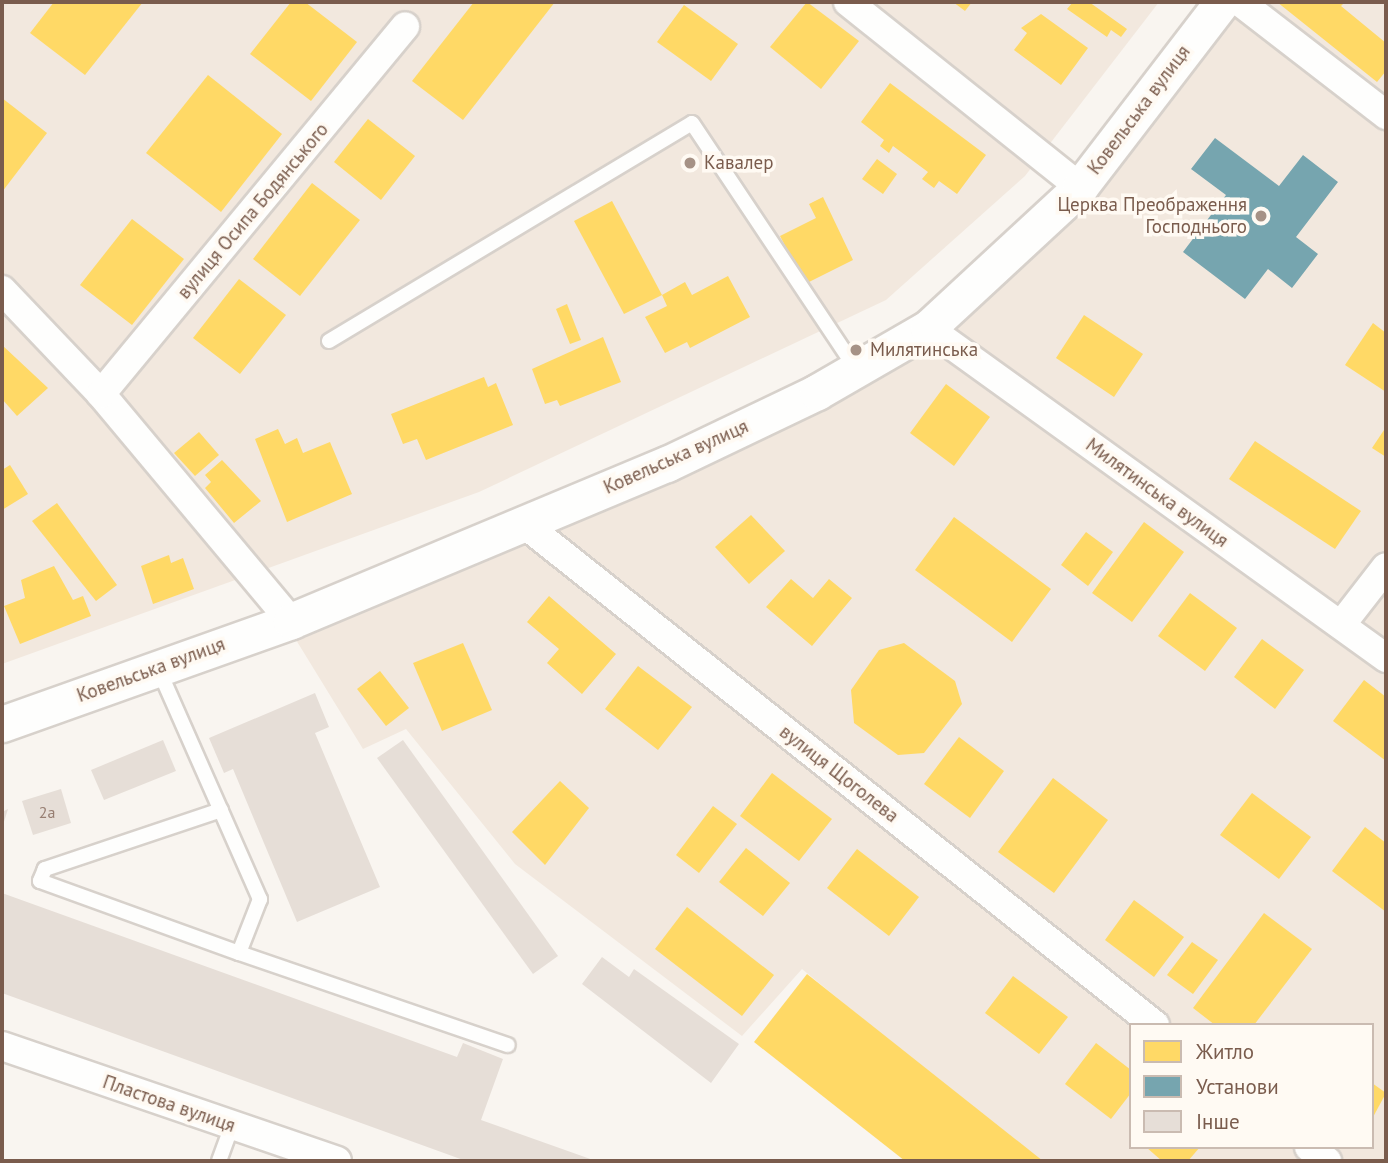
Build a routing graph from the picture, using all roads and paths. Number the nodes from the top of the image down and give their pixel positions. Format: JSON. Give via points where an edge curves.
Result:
{"nodes":[{"id":1,"x":848,"y":2,"type":"edge"},
{"id":2,"x":1222,"y":2,"type":"edge"},
{"id":3,"x":1240,"y":2,"type":"edge"},
{"id":4,"x":404,"y":27,"type":"dead end"},
{"id":5,"x":1386,"y":115,"type":"edge"},
{"id":6,"x":1080,"y":187,"type":"junction"},
{"id":7,"x":2,"y":290,"type":"edge"},
{"id":8,"x":928,"y":328,"type":"junction"},
{"id":9,"x":329,"y":341,"type":"dead end"},
{"id":10,"x":857,"y":370,"type":"junction"},
{"id":11,"x":100,"y":394,"type":"junction"},
{"id":12,"x":523,"y":523,"type":"junction"},
{"id":13,"x":1386,"y":567,"type":"edge"},
{"id":14,"x":291,"y":621,"type":"junction"},
{"id":15,"x":1341,"y":625,"type":"junction"},
{"id":16,"x":1386,"y":658,"type":"edge"},
{"id":17,"x":158,"y":668,"type":"junction"},
{"id":18,"x":2,"y":724,"type":"edge"},
{"id":19,"x":221,"y":810,"type":"junction"},
{"id":20,"x":239,"y":953,"type":"junction"},
{"id":21,"x":1152,"y":1023,"type":"edge"},
{"id":22,"x":508,"y":1045,"type":"dead end"},
{"id":23,"x":2,"y":1046,"type":"edge"},
{"id":24,"x":232,"y":1125,"type":"junction"},
{"id":25,"x":1311,"y":1149,"type":"edge"},
{"id":26,"x":219,"y":1161,"type":"edge"},
{"id":27,"x":337,"y":1161,"type":"edge"},
{"id":28,"x":1326,"y":1161,"type":"edge"}],
"edges":[{"from":1,"to":6,"type":"street"},
{"from":2,"to":6,"type":"street","name":"Ковельська вулиця"},
{"from":3,"to":5,"type":"street"},
{"from":4,"to":11,"type":"street","name":"вулиця Осипа Бодянського"},
{"from":6,"to":8,"type":"street","name":"Ковельська вулиця"},
{"from":7,"to":11,"type":"street"},
{"from":8,"to":10,"type":"street","name":"Ковельська вулиця"},
{"from":8,"to":15,"type":"street","name":"Милятинська вулиця"},
{"from":9,"to":10,"type":"lane","via":[[692,123]]},
{"from":10,"to":12,"type":"street","name":"Ковельська вулиця","via":[[667,464]]},
{"from":11,"to":14,"type":"street"},
{"from":12,"to":14,"type":"street","name":"Ковельська вулиця"},
{"from":12,"to":21,"type":"street","name":"вулиця Щоголева"},
{"from":13,"to":15,"type":"street"},
{"from":14,"to":17,"type":"street","name":"Ковельська вулиця"},
{"from":15,"to":16,"type":"street","name":"Милятинська вулиця"},
{"from":17,"to":18,"type":"street","name":"Ковельська вулиця"},
{"from":17,"to":19,"type":"lane"},
{"from":19,"to":20,"type":"lane","via":[[260,899]]},
{"from":19,"to":20,"type":"lane","via":[[45,869],[40,881]]},
{"from":20,"to":22,"type":"lane"},
{"from":23,"to":24,"type":"street","name":"Пластова вулиця"},
{"from":24,"to":26,"type":"lane"},
{"from":24,"to":27,"type":"street","name":"Пластова вулиця"},
{"from":25,"to":28,"type":"street"}]}
